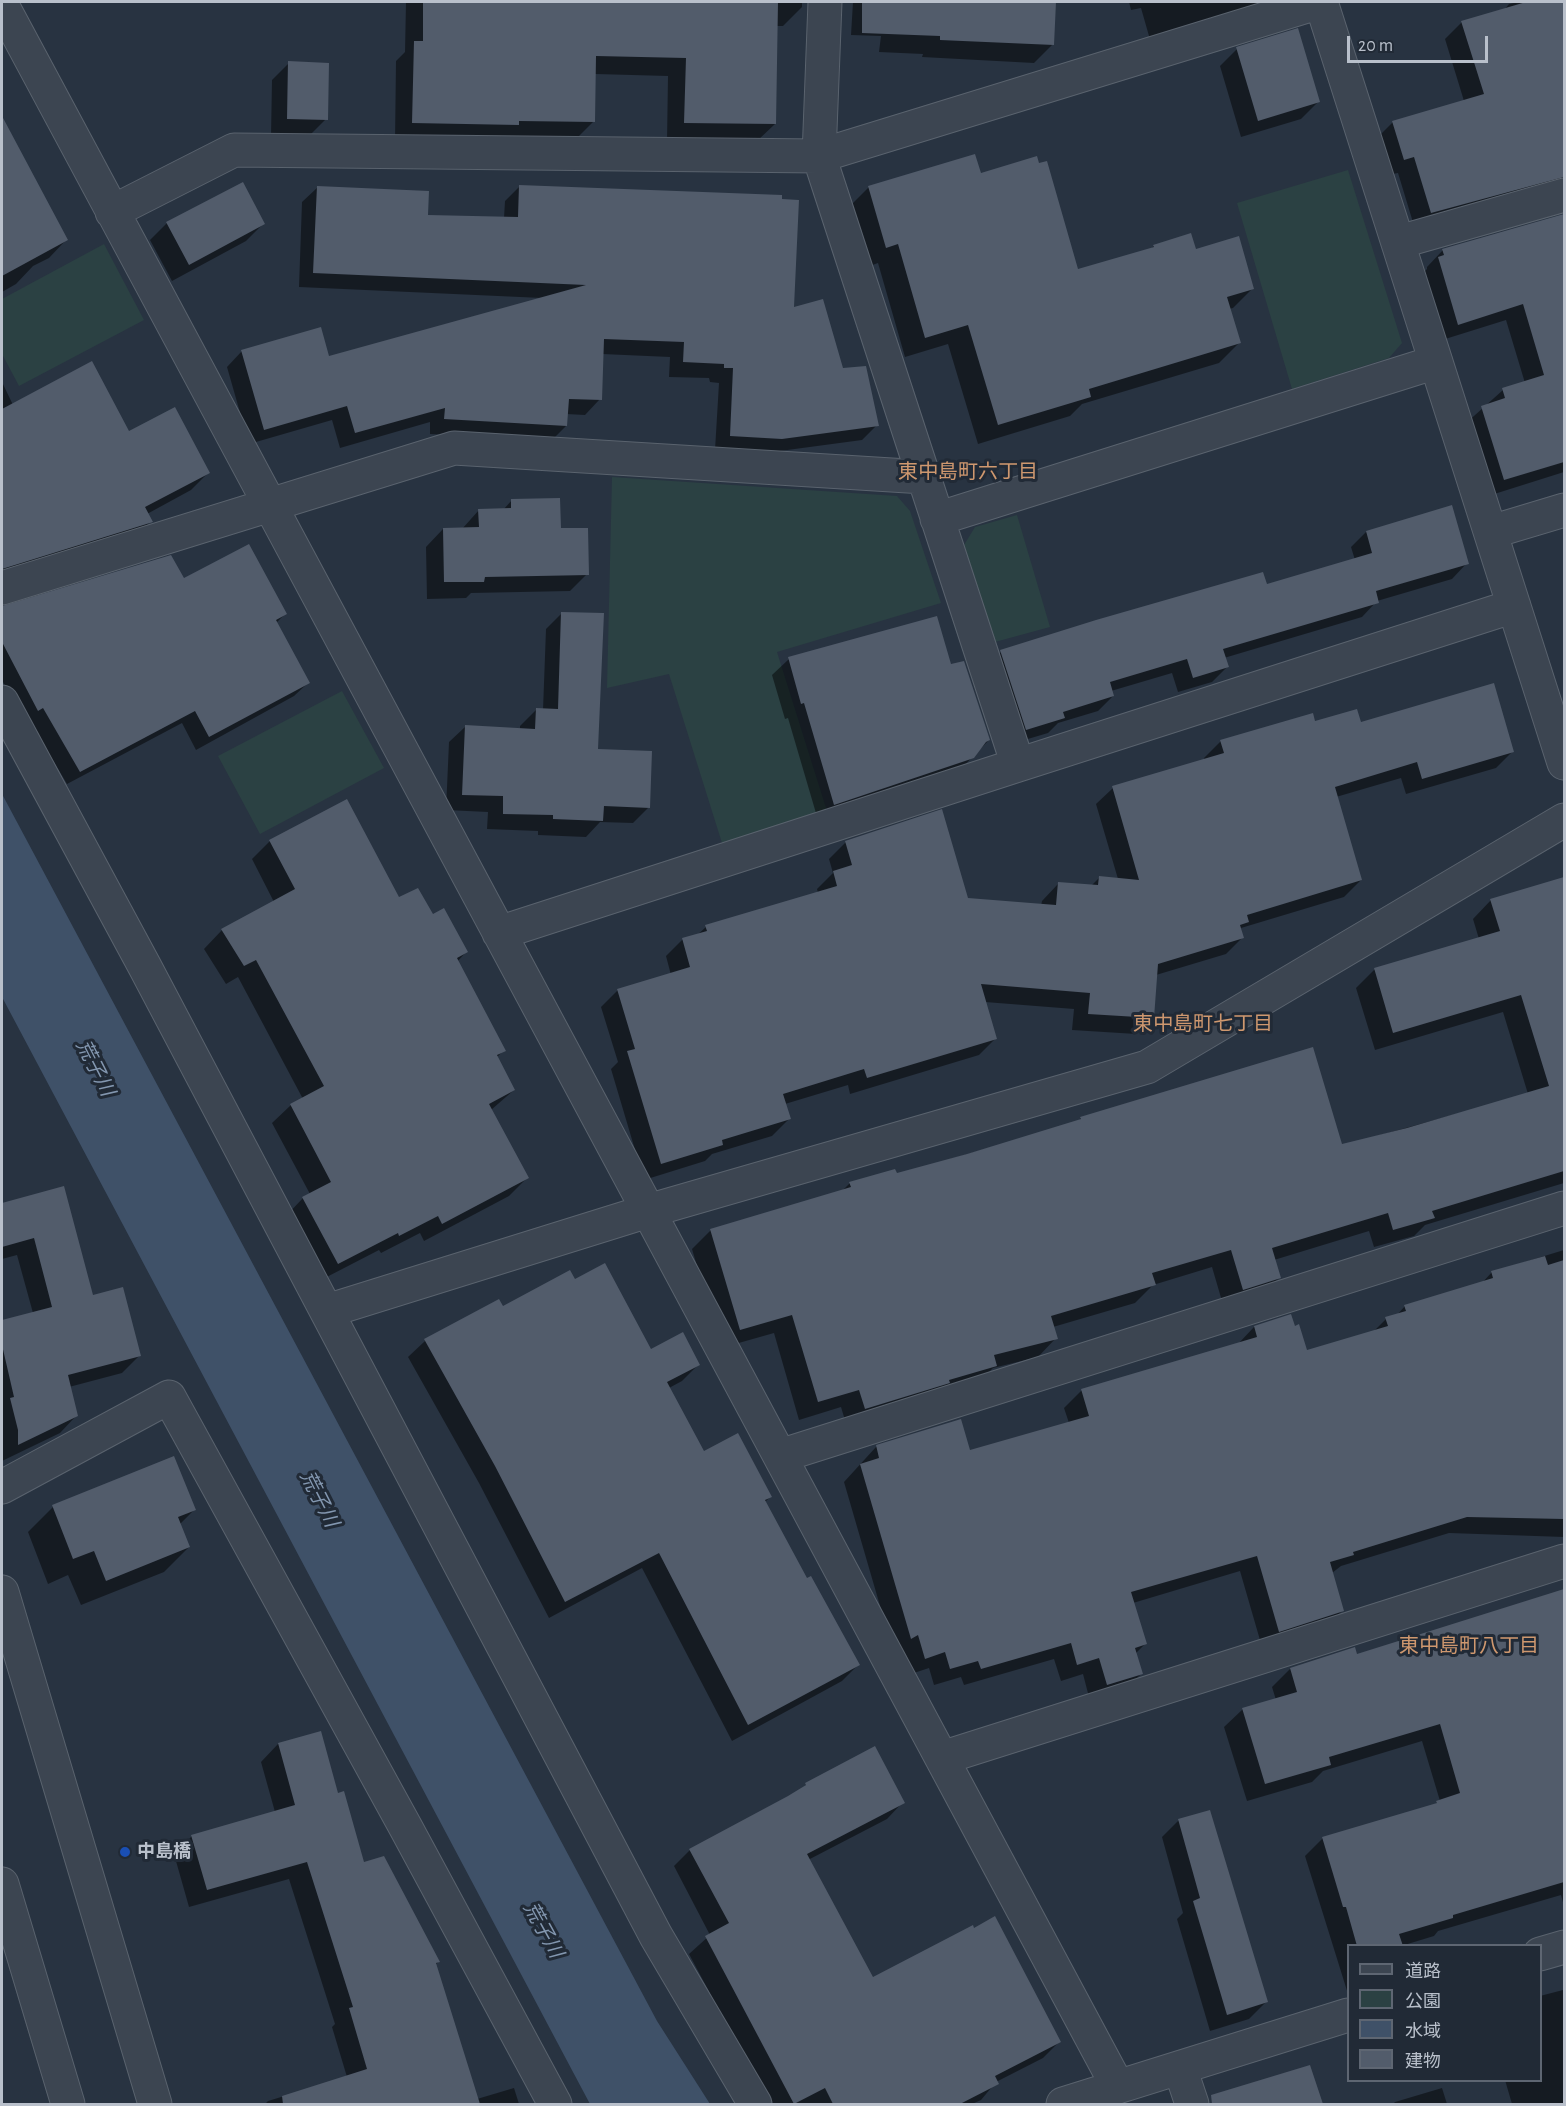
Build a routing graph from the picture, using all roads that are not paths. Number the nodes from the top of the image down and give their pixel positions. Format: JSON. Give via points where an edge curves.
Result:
{"nodes":[{"id":1,"x":825,"y":2,"type":"edge"},
{"id":2,"x":1321,"y":2,"type":"edge"},
{"id":3,"x":2,"y":5,"type":"edge"},
{"id":4,"x":819,"y":156,"type":"junction"},
{"id":5,"x":1564,"y":195,"type":"edge"},
{"id":6,"x":112,"y":212,"type":"junction"},
{"id":7,"x":1399,"y":242,"type":"junction"},
{"id":8,"x":1436,"y":362,"type":"junction"},
{"id":9,"x":924,"y":477,"type":"junction"},
{"id":10,"x":269,"y":505,"type":"junction"},
{"id":11,"x":1564,"y":510,"type":"edge"},
{"id":12,"x":938,"y":519,"type":"junction"},
{"id":13,"x":1491,"y":532,"type":"junction"},
{"id":14,"x":2,"y":588,"type":"edge"},
{"id":15,"x":1514,"y":606,"type":"junction"},
{"id":16,"x":2,"y":702,"type":"edge"},
{"id":17,"x":1564,"y":762,"type":"edge"},
{"id":18,"x":1018,"y":765,"type":"junction"},
{"id":19,"x":1564,"y":820,"type":"edge"},
{"id":20,"x":499,"y":933,"type":"junction"},
{"id":21,"x":1564,"y":1208,"type":"edge"},
{"id":22,"x":648,"y":1211,"type":"junction"},
{"id":23,"x":327,"y":1311,"type":"junction"},
{"id":24,"x":780,"y":1456,"type":"junction"},
{"id":25,"x":2,"y":1487,"type":"edge"},
{"id":26,"x":1564,"y":1562,"type":"edge"},
{"id":27,"x":2,"y":1592,"type":"edge"},
{"id":28,"x":942,"y":1758,"type":"junction"},
{"id":29,"x":2,"y":1884,"type":"edge"},
{"id":30,"x":1564,"y":1947,"type":"edge"},
{"id":31,"x":1542,"y":1953,"type":"edge"},
{"id":32,"x":1347,"y":2015,"type":"edge"},
{"id":33,"x":1180,"y":2068,"type":"junction"},
{"id":34,"x":1118,"y":2087,"type":"junction"},
{"id":35,"x":68,"y":2104,"type":"edge"},
{"id":36,"x":155,"y":2104,"type":"edge"},
{"id":37,"x":555,"y":2104,"type":"edge"},
{"id":38,"x":755,"y":2104,"type":"edge"},
{"id":39,"x":1063,"y":2104,"type":"edge"},
{"id":40,"x":1192,"y":2104,"type":"edge"}],
"edges":[{"from":1,"to":4,"type":"street"},
{"from":2,"to":4,"type":"street"},
{"from":2,"to":7,"type":"street"},
{"from":3,"to":6,"type":"street"},
{"from":4,"to":6,"type":"street","via":[[234,150]]},
{"from":4,"to":9,"type":"street"},
{"from":5,"to":7,"type":"street"},
{"from":6,"to":10,"type":"street"},
{"from":7,"to":8,"type":"street"},
{"from":8,"to":12,"type":"street"},
{"from":8,"to":13,"type":"street"},
{"from":9,"to":10,"type":"street","via":[[454,448]]},
{"from":9,"to":12,"type":"street"},
{"from":10,"to":14,"type":"street"},
{"from":10,"to":20,"type":"street"},
{"from":11,"to":13,"type":"street"},
{"from":12,"to":18,"type":"street"},
{"from":13,"to":15,"type":"street"},
{"from":15,"to":17,"type":"street"},
{"from":15,"to":18,"type":"street"},
{"from":16,"to":23,"type":"street"},
{"from":18,"to":20,"type":"street"},
{"from":19,"to":22,"type":"street","via":[[1147,1067]]},
{"from":20,"to":22,"type":"street"},
{"from":21,"to":24,"type":"street"},
{"from":22,"to":23,"type":"street"},
{"from":22,"to":24,"type":"street"},
{"from":23,"to":38,"type":"street","via":[[656,1936]]},
{"from":24,"to":28,"type":"street"},
{"from":25,"to":37,"type":"street","via":[[169,1397]]},
{"from":26,"to":28,"type":"street"},
{"from":27,"to":36,"type":"street"},
{"from":28,"to":34,"type":"street"},
{"from":29,"to":35,"type":"street"},
{"from":30,"to":31,"type":"street"},
{"from":32,"to":33,"type":"street"},
{"from":33,"to":34,"type":"street"},
{"from":33,"to":40,"type":"street"},
{"from":34,"to":39,"type":"street"}]}
